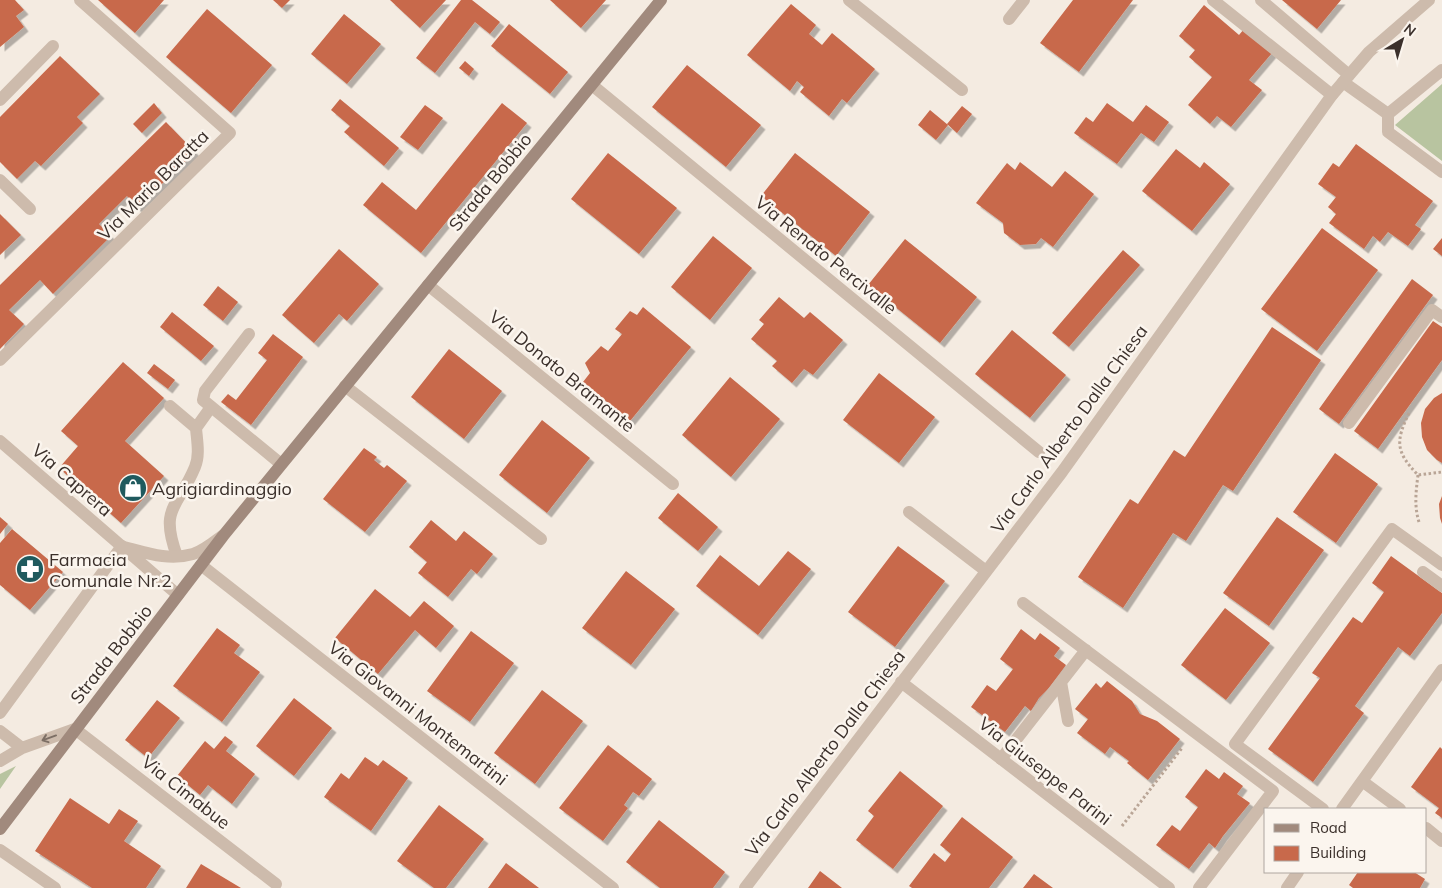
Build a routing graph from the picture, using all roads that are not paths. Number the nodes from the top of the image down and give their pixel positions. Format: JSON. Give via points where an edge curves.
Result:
{"nodes":[{"id":1,"x":80,"y":0,"type":"edge"},
{"id":2,"x":661,"y":0,"type":"edge"},
{"id":3,"x":849,"y":0,"type":"edge"},
{"id":4,"x":1024,"y":0,"type":"edge"},
{"id":5,"x":1213,"y":0,"type":"edge"},
{"id":6,"x":1261,"y":0,"type":"edge"},
{"id":7,"x":1429,"y":0,"type":"edge"},
{"id":8,"x":1009,"y":19,"type":"dead end"},
{"id":9,"x":53,"y":46,"type":"dead end"},
{"id":10,"x":1442,"y":70,"type":"edge"},
{"id":11,"x":1346,"y":78,"type":"junction"},
{"id":12,"x":592,"y":85,"type":"junction"},
{"id":13,"x":962,"y":90,"type":"dead end"},
{"id":14,"x":1332,"y":95,"type":"junction"},
{"id":15,"x":0,"y":100,"type":"edge"},
{"id":16,"x":1388,"y":114,"type":"junction"},
{"id":17,"x":1442,"y":172,"type":"edge"},
{"id":18,"x":0,"y":180,"type":"edge"},
{"id":19,"x":30,"y":209,"type":"dead end"},
{"id":20,"x":428,"y":285,"type":"junction"},
{"id":21,"x":1442,"y":317,"type":"edge"},
{"id":22,"x":249,"y":334,"type":"dead end"},
{"id":23,"x":0,"y":360,"type":"edge"},
{"id":24,"x":346,"y":386,"type":"junction"},
{"id":25,"x":170,"y":406,"type":"dead end"},
{"id":26,"x":211,"y":407,"type":"junction"},
{"id":27,"x":1349,"y":423,"type":"dead end"},
{"id":28,"x":196,"y":428,"type":"junction"},
{"id":29,"x":0,"y":441,"type":"edge"},
{"id":30,"x":1039,"y":452,"type":"dead end"},
{"id":31,"x":281,"y":464,"type":"junction"},
{"id":32,"x":673,"y":484,"type":"dead end"},
{"id":33,"x":910,"y":512,"type":"dead end"},
{"id":34,"x":223,"y":536,"type":"junction"},
{"id":35,"x":541,"y":539,"type":"dead end"},
{"id":36,"x":122,"y":546,"type":"junction"},
{"id":37,"x":176,"y":556,"type":"junction"},
{"id":38,"x":201,"y":565,"type":"junction"},
{"id":39,"x":1442,"y":565,"type":"edge"},
{"id":40,"x":986,"y":571,"type":"junction"},
{"id":41,"x":1423,"y":572,"type":"dead end"},
{"id":42,"x":1442,"y":586,"type":"edge"},
{"id":43,"x":178,"y":595,"type":"junction"},
{"id":44,"x":1023,"y":603,"type":"dead end"},
{"id":45,"x":1086,"y":650,"type":"junction"},
{"id":46,"x":1440,"y":676,"type":"edge"},
{"id":47,"x":901,"y":682,"type":"junction"},
{"id":48,"x":1061,"y":682,"type":"junction"},
{"id":49,"x":0,"y":713,"type":"edge"},
{"id":50,"x":1068,"y":721,"type":"dead end"},
{"id":51,"x":75,"y":729,"type":"junction"},
{"id":52,"x":0,"y":731,"type":"edge"},
{"id":53,"x":22,"y":748,"type":"junction"},
{"id":54,"x":1001,"y":759,"type":"junction"},
{"id":55,"x":0,"y":761,"type":"edge"},
{"id":56,"x":1362,"y":781,"type":"junction"},
{"id":57,"x":1322,"y":808,"type":"edge"},
{"id":58,"x":1343,"y":808,"type":"edge"},
{"id":59,"x":1399,"y":808,"type":"edge"},
{"id":60,"x":2,"y":823,"type":"edge"},
{"id":61,"x":1427,"y":829,"type":"edge"},
{"id":62,"x":1442,"y":840,"type":"edge"},
{"id":63,"x":0,"y":850,"type":"edge"},
{"id":64,"x":1297,"y":873,"type":"edge"},
{"id":65,"x":276,"y":884,"type":"dead end"},
{"id":66,"x":55,"y":888,"type":"edge"},
{"id":67,"x":613,"y":888,"type":"edge"},
{"id":68,"x":745,"y":888,"type":"edge"},
{"id":69,"x":1169,"y":888,"type":"edge"},
{"id":70,"x":1199,"y":888,"type":"edge"},
{"id":71,"x":1286,"y":888,"type":"edge"}],
"edges":[{"from":1,"to":23,"type":"street","name":"Via Mario Baratta","via":[[230,133]]},
{"from":2,"to":12,"type":"main road","name":"Strada Bobbio"},
{"from":3,"to":13,"type":"street"},
{"from":4,"to":8,"type":"street"},
{"from":5,"to":14,"type":"street"},
{"from":6,"to":11,"type":"street"},
{"from":7,"to":11,"type":"street","name":"Via Carlo Alberto Dalla Chiesa","via":[[1369,52]]},
{"from":9,"to":15,"type":"street"},
{"from":10,"to":16,"type":"street"},
{"from":11,"to":14,"type":"street","name":"Via Carlo Alberto Dalla Chiesa"},
{"from":11,"to":16,"type":"street"},
{"from":12,"to":20,"type":"main road","name":"Strada Bobbio"},
{"from":12,"to":30,"type":"street","name":"Via Renato Percivalle"},
{"from":14,"to":40,"type":"street","name":"Via Carlo Alberto Dalla Chiesa","via":[[1062,472]]},
{"from":16,"to":17,"type":"street","via":[[1388,132]]},
{"from":18,"to":19,"type":"street"},
{"from":20,"to":24,"type":"main road","name":"Strada Bobbio"},
{"from":20,"to":32,"type":"street","name":"Via Donato Bramante"},
{"from":21,"to":27,"type":"street","via":[[1432,310]]},
{"from":22,"to":26,"type":"street","via":[[205,391],[203,400]]},
{"from":24,"to":31,"type":"main road","name":"Strada Bobbio"},
{"from":24,"to":35,"type":"street"},
{"from":25,"to":28,"type":"street"},
{"from":26,"to":28,"type":"street"},
{"from":26,"to":31,"type":"street"},
{"from":28,"to":37,"type":"street","via":[[195,466],[169,517]]},
{"from":29,"to":36,"type":"street","name":"Via Caprera"},
{"from":31,"to":34,"type":"main road","name":"Strada Bobbio"},
{"from":33,"to":40,"type":"street"},
{"from":34,"to":37,"type":"street","name":"Via Caprera","via":[[194,554]]},
{"from":34,"to":38,"type":"main road","name":"Strada Bobbio"},
{"from":36,"to":37,"type":"street","name":"Via Caprera","via":[[166,557]]},
{"from":36,"to":43,"type":"street","name":"Via Caprera"},
{"from":36,"to":49,"type":"street"},
{"from":38,"to":43,"type":"main road","name":"Strada Bobbio"},
{"from":38,"to":67,"type":"street","name":"Via Giovanni Montemartini"},
{"from":39,"to":57,"type":"street","via":[[1392,529],[1235,744]]},
{"from":40,"to":47,"type":"street","name":"Via Carlo Alberto Dalla Chiesa"},
{"from":41,"to":42,"type":"street"},
{"from":43,"to":51,"type":"main road","name":"Strada Bobbio"},
{"from":44,"to":45,"type":"street"},
{"from":45,"to":48,"type":"street"},
{"from":45,"to":70,"type":"street","via":[[1273,791]]},
{"from":46,"to":56,"type":"street"},
{"from":47,"to":54,"type":"street","name":"Via Giuseppe Parini"},
{"from":47,"to":68,"type":"street","name":"Via Carlo Alberto Dalla Chiesa"},
{"from":48,"to":50,"type":"street"},
{"from":48,"to":54,"type":"street"},
{"from":51,"to":53,"type":"street","one_way":true},
{"from":51,"to":60,"type":"main road","name":"Strada Bobbio"},
{"from":51,"to":65,"type":"street","name":"Via Cimabue"},
{"from":52,"to":53,"type":"street"},
{"from":53,"to":55,"type":"street"},
{"from":54,"to":69,"type":"street","name":"Via Giuseppe Parini"},
{"from":56,"to":58,"type":"street"},
{"from":56,"to":59,"type":"street"},
{"from":61,"to":62,"type":"street"},
{"from":63,"to":66,"type":"street"},
{"from":64,"to":71,"type":"street"}]}
